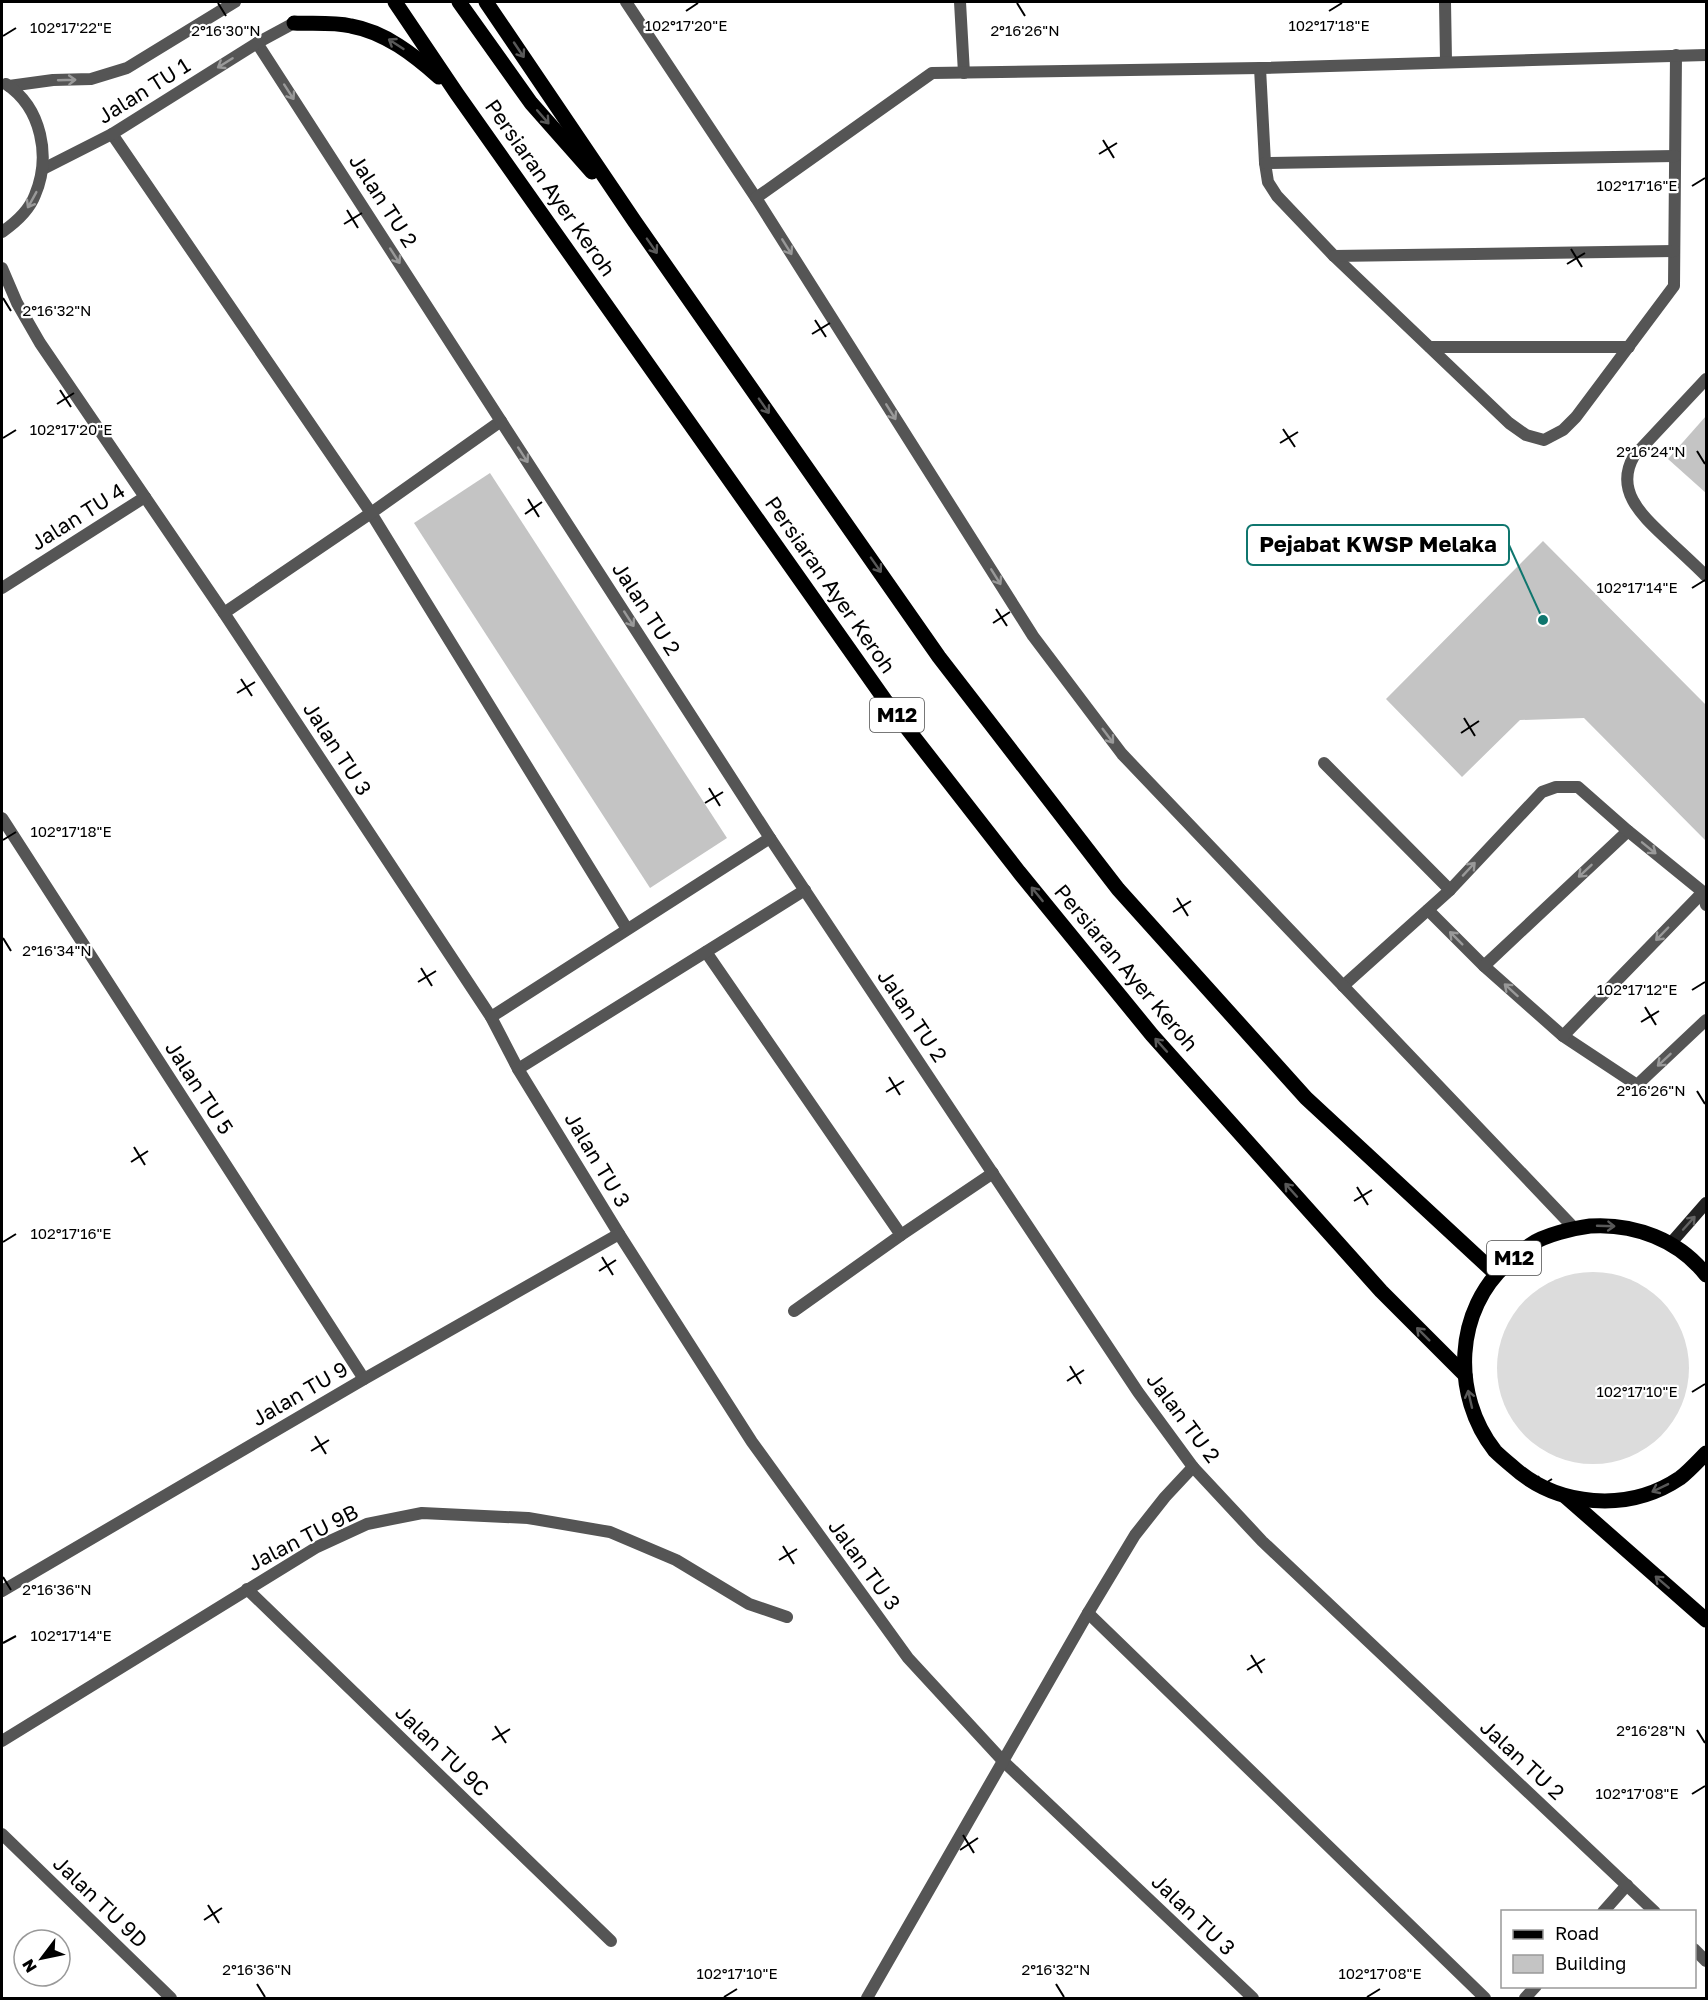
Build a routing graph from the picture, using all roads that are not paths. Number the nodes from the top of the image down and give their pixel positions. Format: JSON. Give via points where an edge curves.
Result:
{"nodes":[{"id":1,"x":235,"y":2,"type":"edge"},
{"id":2,"x":395,"y":2,"type":"edge"},
{"id":3,"x":459,"y":2,"type":"edge"},
{"id":4,"x":486,"y":2,"type":"edge"},
{"id":5,"x":626,"y":2,"type":"edge"},
{"id":6,"x":960,"y":2,"type":"edge"},
{"id":7,"x":1445,"y":2,"type":"edge"},
{"id":8,"x":294,"y":23,"type":"joint"},
{"id":9,"x":257,"y":43,"type":"junction"},
{"id":10,"x":1676,"y":55,"type":"junction"},
{"id":11,"x":1707,"y":55,"type":"edge"},
{"id":12,"x":1446,"y":61,"type":"junction"},
{"id":13,"x":1260,"y":68,"type":"junction"},
{"id":14,"x":964,"y":73,"type":"junction"},
{"id":15,"x":5,"y":84,"type":"edge"},
{"id":16,"x":457,"y":94,"type":"junction"},
{"id":17,"x":112,"y":134,"type":"junction"},
{"id":18,"x":1676,"y":156,"type":"junction"},
{"id":19,"x":1264,"y":163,"type":"junction"},
{"id":20,"x":43,"y":169,"type":"junction"},
{"id":21,"x":756,"y":198,"type":"junction"},
{"id":22,"x":635,"y":222,"type":"junction"},
{"id":23,"x":2,"y":232,"type":"edge"},
{"id":24,"x":1674,"y":251,"type":"junction"},
{"id":25,"x":1334,"y":256,"type":"junction"},
{"id":26,"x":2,"y":268,"type":"edge"},
{"id":27,"x":1430,"y":346,"type":"junction"},
{"id":28,"x":1629,"y":347,"type":"junction"},
{"id":29,"x":1707,"y":379,"type":"edge"},
{"id":30,"x":501,"y":421,"type":"junction"},
{"id":31,"x":145,"y":497,"type":"junction"},
{"id":32,"x":371,"y":513,"type":"junction"},
{"id":33,"x":1707,"y":576,"type":"edge"},
{"id":34,"x":2,"y":588,"type":"edge"},
{"id":35,"x":224,"y":613,"type":"junction"},
{"id":36,"x":1324,"y":763,"type":"dead end"},
{"id":37,"x":2,"y":818,"type":"edge"},
{"id":38,"x":1628,"y":831,"type":"junction"},
{"id":39,"x":770,"y":838,"type":"junction"},
{"id":40,"x":805,"y":890,"type":"junction"},
{"id":41,"x":1450,"y":890,"type":"junction"},
{"id":42,"x":1703,"y":892,"type":"junction"},
{"id":43,"x":1707,"y":905,"type":"edge"},
{"id":44,"x":1428,"y":910,"type":"junction"},
{"id":45,"x":627,"y":929,"type":"junction"},
{"id":46,"x":706,"y":952,"type":"junction"},
{"id":47,"x":1484,"y":966,"type":"junction"},
{"id":48,"x":1343,"y":986,"type":"junction"},
{"id":49,"x":490,"y":1017,"type":"junction"},
{"id":50,"x":1707,"y":1020,"type":"edge"},
{"id":51,"x":1563,"y":1036,"type":"junction"},
{"id":52,"x":518,"y":1069,"type":"junction"},
{"id":53,"x":993,"y":1173,"type":"junction"},
{"id":54,"x":1707,"y":1203,"type":"edge"},
{"id":55,"x":1574,"y":1228,"type":"junction"},
{"id":56,"x":619,"y":1234,"type":"junction"},
{"id":57,"x":901,"y":1235,"type":"junction"},
{"id":58,"x":1671,"y":1243,"type":"junction"},
{"id":59,"x":1496,"y":1274,"type":"junction"},
{"id":60,"x":1707,"y":1275,"type":"edge"},
{"id":61,"x":794,"y":1311,"type":"dead end"},
{"id":62,"x":1464,"y":1375,"type":"junction"},
{"id":63,"x":364,"y":1379,"type":"junction"},
{"id":64,"x":1707,"y":1453,"type":"edge"},
{"id":65,"x":1193,"y":1467,"type":"junction"},
{"id":66,"x":1565,"y":1496,"type":"junction"},
{"id":67,"x":247,"y":1589,"type":"junction"},
{"id":68,"x":2,"y":1591,"type":"edge"},
{"id":69,"x":1088,"y":1613,"type":"junction"},
{"id":70,"x":787,"y":1617,"type":"dead end"},
{"id":71,"x":1707,"y":1620,"type":"edge"},
{"id":72,"x":2,"y":1741,"type":"edge"},
{"id":73,"x":1003,"y":1761,"type":"junction"},
{"id":74,"x":2,"y":1834,"type":"edge"},
{"id":75,"x":1627,"y":1885,"type":"junction"},
{"id":76,"x":1604,"y":1910,"type":"edge"},
{"id":77,"x":1654,"y":1910,"type":"edge"},
{"id":78,"x":611,"y":1941,"type":"dead end"},
{"id":79,"x":1696,"y":1950,"type":"edge"},
{"id":80,"x":1707,"y":1961,"type":"edge"},
{"id":81,"x":171,"y":1998,"type":"edge"},
{"id":82,"x":867,"y":1998,"type":"edge"},
{"id":83,"x":1253,"y":1998,"type":"edge"},
{"id":84,"x":1485,"y":1998,"type":"edge"}],
"edges":[{"from":15,"to":1,"type":"street","name":"Jalan TU 1","one_way":true,"via":[[91,79],[127,68]]},
{"from":2,"to":16,"type":"main road","name":"Persiaran Ayer Keroh","number":"M12"},
{"from":3,"to":22,"type":"main road","one_way":true,"via":[[531,103]]},
{"from":4,"to":22,"type":"main road","number":"M12","one_way":true},
{"from":5,"to":21,"type":"street"},
{"from":6,"to":14,"type":"street"},
{"from":7,"to":12,"type":"street"},
{"from":8,"to":9,"type":"street","name":"Jalan TU 1"},
{"from":16,"to":8,"type":"main road","one_way":true,"via":[[421,61],[388,39],[351,26]]},
{"from":9,"to":17,"type":"street","name":"Jalan TU 1","one_way":true},
{"from":9,"to":30,"type":"street","name":"Jalan TU 2","one_way":true},
{"from":10,"to":11,"type":"street"},
{"from":10,"to":12,"type":"street"},
{"from":10,"to":18,"type":"street"},
{"from":12,"to":13,"type":"street"},
{"from":13,"to":14,"type":"street"},
{"from":13,"to":19,"type":"street"},
{"from":14,"to":21,"type":"street","via":[[932,74]]},
{"from":15,"to":20,"type":"street","via":[[25,102],[37,123]]},
{"from":62,"to":16,"type":"main road","name":"Persiaran Ayer Keroh","number":"M12","one_way":true,"via":[[1381,1291],[1152,1035],[1020,872],[885,700]]},
{"from":17,"to":20,"type":"street","name":"Jalan TU 1"},
{"from":17,"to":32,"type":"street"},
{"from":18,"to":19,"type":"street"},
{"from":18,"to":24,"type":"street"},
{"from":19,"to":25,"type":"street","via":[[1268,182],[1277,196]]},
{"from":20,"to":23,"type":"street","one_way":true,"via":[[35,197],[18,220]]},
{"from":21,"to":48,"type":"street","one_way":true,"via":[[1047,654],[1122,754]]},
{"from":22,"to":59,"type":"main road","number":"M12","one_way":true,"via":[[939,657],[1118,889],[1306,1098]]},
{"from":24,"to":25,"type":"street"},
{"from":24,"to":28,"type":"street","via":[[1674,286]]},
{"from":25,"to":27,"type":"street"},
{"from":26,"to":31,"type":"street","name":"Jalan TU 3","via":[[40,343]]},
{"from":27,"to":28,"type":"street"},
{"from":27,"to":28,"type":"street","via":[[1509,423],[1526,435],[1544,440],[1576,417]]},
{"from":29,"to":33,"type":"street","via":[[1634,456],[1626,475],[1628,491],[1643,517]]},
{"from":30,"to":32,"type":"street"},
{"from":30,"to":39,"type":"street","name":"Jalan TU 2","one_way":true},
{"from":31,"to":34,"type":"street","name":"Jalan TU 4"},
{"from":31,"to":35,"type":"street","name":"Jalan TU 3"},
{"from":32,"to":35,"type":"street"},
{"from":32,"to":45,"type":"street"},
{"from":35,"to":49,"type":"street","name":"Jalan TU 3"},
{"from":36,"to":41,"type":"street"},
{"from":37,"to":63,"type":"street","name":"Jalan TU 5"},
{"from":41,"to":38,"type":"street","one_way":true,"via":[[1549,789],[1578,787]]},
{"from":38,"to":42,"type":"street","one_way":true},
{"from":38,"to":47,"type":"street","one_way":true},
{"from":39,"to":40,"type":"street","name":"Jalan TU 2"},
{"from":39,"to":45,"type":"street"},
{"from":40,"to":46,"type":"street"},
{"from":40,"to":53,"type":"street","name":"Jalan TU 2"},
{"from":41,"to":44,"type":"street"},
{"from":42,"to":43,"type":"street"},
{"from":42,"to":51,"type":"street","one_way":true},
{"from":47,"to":44,"type":"street","one_way":true},
{"from":44,"to":48,"type":"street"},
{"from":45,"to":49,"type":"street"},
{"from":46,"to":52,"type":"street"},
{"from":46,"to":57,"type":"street"},
{"from":51,"to":47,"type":"street","one_way":true},
{"from":48,"to":55,"type":"street"},
{"from":49,"to":52,"type":"street","name":"Jalan TU 3"},
{"from":50,"to":51,"type":"street","one_way":true,"via":[[1637,1085]]},
{"from":52,"to":56,"type":"street","name":"Jalan TU 3"},
{"from":53,"to":57,"type":"street"},
{"from":53,"to":65,"type":"street","name":"Jalan TU 2","via":[[1138,1392]]},
{"from":58,"to":54,"type":"main road","one_way":true},
{"from":55,"to":58,"type":"main road","number":"M12","one_way":true,"via":[[1607,1225],[1640,1230]]},
{"from":55,"to":59,"type":"main road","number":"M12","via":[[1531,1244]]},
{"from":56,"to":63,"type":"street","name":"Jalan TU 9"},
{"from":56,"to":73,"type":"street","name":"Jalan TU 3","via":[[752,1442],[858,1591],[908,1658]]},
{"from":57,"to":61,"type":"street"},
{"from":58,"to":60,"type":"main road","number":"M12"},
{"from":59,"to":62,"type":"main road","number":"M12","via":[[1477,1305],[1466,1339]]},
{"from":66,"to":62,"type":"main road","number":"M12","one_way":true,"via":[[1527,1479],[1496,1451],[1474,1416]]},
{"from":63,"to":68,"type":"street","name":"Jalan TU 9"},
{"from":64,"to":66,"type":"main road","number":"M12","one_way":true,"via":[[1680,1478],[1644,1495],[1604,1502]]},
{"from":65,"to":69,"type":"street","via":[[1135,1535]]},
{"from":65,"to":75,"type":"street","name":"Jalan TU 2","via":[[1262,1541]]},
{"from":71,"to":66,"type":"main road","number":"M12","one_way":true},
{"from":67,"to":70,"type":"street","name":"Jalan TU 9B","via":[[317,1547],[367,1524],[422,1513],[528,1518],[610,1532],[676,1560],[750,1604]]},
{"from":67,"to":72,"type":"street","name":"Jalan TU 9B"},
{"from":67,"to":78,"type":"street","name":"Jalan TU 9C"},
{"from":69,"to":73,"type":"street"},
{"from":69,"to":84,"type":"street"},
{"from":73,"to":82,"type":"street"},
{"from":73,"to":83,"type":"street","name":"Jalan TU 3"},
{"from":74,"to":81,"type":"street","name":"Jalan TU 9D"},
{"from":75,"to":76,"type":"street"},
{"from":75,"to":77,"type":"street","name":"Jalan TU 2"},
{"from":79,"to":80,"type":"street"}]}
